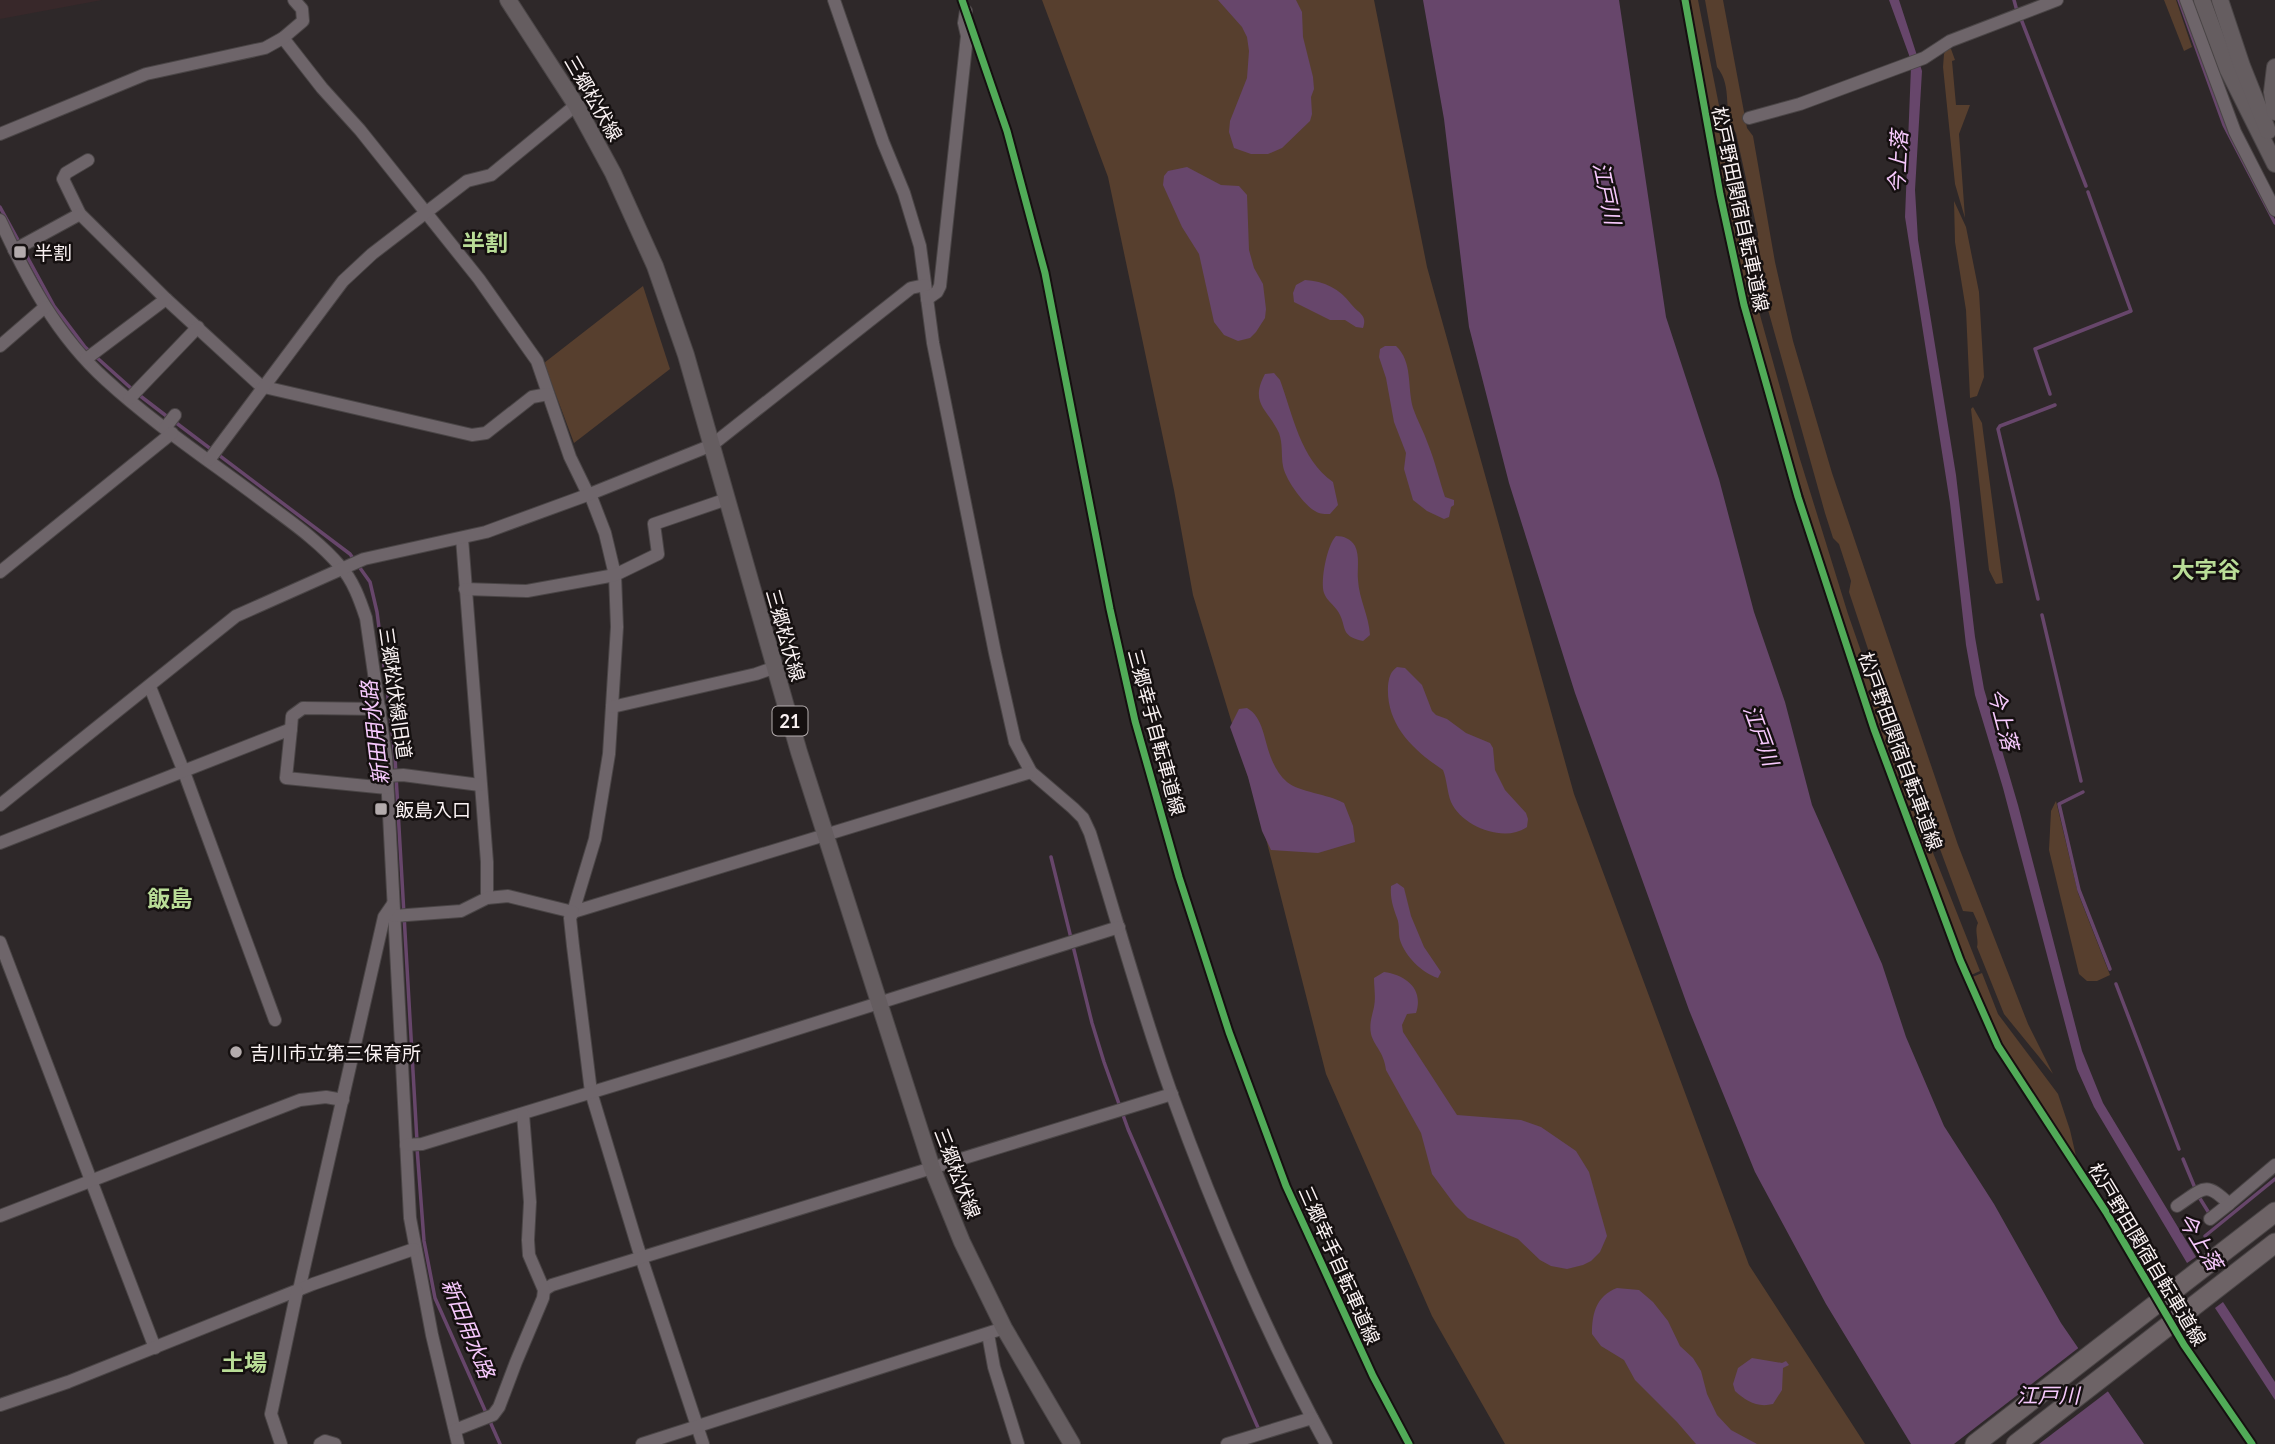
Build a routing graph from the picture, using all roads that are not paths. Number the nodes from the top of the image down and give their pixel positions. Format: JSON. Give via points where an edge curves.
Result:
{"nodes":[{"id":1,"x":294,"y":0,"type":"edge"},
{"id":2,"x":508,"y":0,"type":"edge"},
{"id":3,"x":834,"y":0,"type":"edge"},
{"id":4,"x":2057,"y":0,"type":"edge"},
{"id":5,"x":2186,"y":0,"type":"edge"},
{"id":6,"x":2202,"y":0,"type":"edge"},
{"id":7,"x":2220,"y":0,"type":"edge"},
{"id":8,"x":966,"y":11,"type":"dead end"},
{"id":9,"x":283,"y":38,"type":"junction"},
{"id":10,"x":2275,"y":67,"type":"edge"},
{"id":11,"x":576,"y":105,"type":"junction"},
{"id":12,"x":2275,"y":113,"type":"edge"},
{"id":13,"x":1749,"y":118,"type":"dead end"},
{"id":14,"x":0,"y":134,"type":"edge"},
{"id":15,"x":2275,"y":146,"type":"edge"},
{"id":16,"x":88,"y":160,"type":"dead end"},
{"id":17,"x":2275,"y":164,"type":"edge"},
{"id":18,"x":2275,"y":210,"type":"edge"},
{"id":19,"x":80,"y":214,"type":"junction"},
{"id":20,"x":425,"y":214,"type":"junction"},
{"id":21,"x":0,"y":220,"type":"edge"},
{"id":22,"x":20,"y":247,"type":"junction"},
{"id":23,"x":925,"y":285,"type":"junction"},
{"id":24,"x":166,"y":299,"type":"junction"},
{"id":25,"x":927,"y":299,"type":"junction"},
{"id":26,"x":45,"y":307,"type":"junction"},
{"id":27,"x":198,"y":327,"type":"junction"},
{"id":28,"x":0,"y":346,"type":"edge"},
{"id":29,"x":91,"y":354,"type":"junction"},
{"id":30,"x":263,"y":387,"type":"junction"},
{"id":31,"x":134,"y":394,"type":"junction"},
{"id":32,"x":548,"y":394,"type":"junction"},
{"id":33,"x":170,"y":425,"type":"junction"},
{"id":34,"x":712,"y":445,"type":"junction"},
{"id":35,"x":214,"y":454,"type":"junction"},
{"id":36,"x":589,"y":494,"type":"junction"},
{"id":37,"x":727,"y":499,"type":"junction"},
{"id":38,"x":462,"y":538,"type":"junction"},
{"id":39,"x":345,"y":566,"type":"junction"},
{"id":40,"x":0,"y":572,"type":"edge"},
{"id":41,"x":615,"y":575,"type":"junction"},
{"id":42,"x":465,"y":589,"type":"junction"},
{"id":43,"x":773,"y":668,"type":"junction"},
{"id":44,"x":150,"y":687,"type":"junction"},
{"id":45,"x":612,"y":707,"type":"junction"},
{"id":46,"x":380,"y":709,"type":"junction"},
{"id":47,"x":291,"y":729,"type":"junction"},
{"id":48,"x":184,"y":772,"type":"junction"},
{"id":49,"x":1031,"y":772,"type":"junction"},
{"id":50,"x":392,"y":779,"type":"junction"},
{"id":51,"x":480,"y":785,"type":"junction"},
{"id":52,"x":0,"y":805,"type":"edge"},
{"id":53,"x":826,"y":835,"type":"junction"},
{"id":54,"x":0,"y":843,"type":"edge"},
{"id":55,"x":487,"y":898,"type":"junction"},
{"id":56,"x":400,"y":912,"type":"junction"},
{"id":57,"x":573,"y":912,"type":"junction"},
{"id":58,"x":1119,"y":927,"type":"junction"},
{"id":59,"x":0,"y":942,"type":"edge"},
{"id":60,"x":879,"y":1003,"type":"junction"},
{"id":61,"x":275,"y":1020,"type":"dead end"},
{"id":62,"x":591,"y":1092,"type":"junction"},
{"id":63,"x":1172,"y":1094,"type":"junction"},
{"id":64,"x":342,"y":1100,"type":"junction"},
{"id":65,"x":523,"y":1114,"type":"junction"},
{"id":66,"x":413,"y":1145,"type":"junction"},
{"id":67,"x":2275,"y":1165,"type":"edge"},
{"id":68,"x":932,"y":1168,"type":"junction"},
{"id":69,"x":92,"y":1181,"type":"junction"},
{"id":70,"x":2230,"y":1205,"type":"junction"},
{"id":71,"x":2177,"y":1206,"type":"dead end"},
{"id":72,"x":2275,"y":1209,"type":"edge"},
{"id":73,"x":0,"y":1216,"type":"edge"},
{"id":74,"x":2210,"y":1219,"type":"dead end"},
{"id":75,"x":2275,"y":1243,"type":"edge"},
{"id":76,"x":415,"y":1249,"type":"junction"},
{"id":77,"x":642,"y":1259,"type":"junction"},
{"id":78,"x":298,"y":1290,"type":"junction"},
{"id":79,"x":544,"y":1290,"type":"junction"},
{"id":80,"x":996,"y":1331,"type":"junction"},
{"id":81,"x":155,"y":1348,"type":"junction"},
{"id":82,"x":0,"y":1405,"type":"edge"},
{"id":83,"x":1312,"y":1418,"type":"junction"},
{"id":84,"x":696,"y":1427,"type":"junction"},
{"id":85,"x":456,"y":1430,"type":"junction"},
{"id":86,"x":281,"y":1444,"type":"edge"},
{"id":87,"x":320,"y":1444,"type":"edge"},
{"id":88,"x":335,"y":1444,"type":"edge"},
{"id":89,"x":458,"y":1444,"type":"edge"},
{"id":90,"x":642,"y":1444,"type":"edge"},
{"id":91,"x":703,"y":1444,"type":"edge"},
{"id":92,"x":1018,"y":1444,"type":"edge"},
{"id":93,"x":1072,"y":1444,"type":"edge"},
{"id":94,"x":1227,"y":1444,"type":"edge"},
{"id":95,"x":1326,"y":1444,"type":"edge"},
{"id":96,"x":1975,"y":1444,"type":"edge"},
{"id":97,"x":2016,"y":1444,"type":"edge"}],
"edges":[{"from":1,"to":9,"type":"street","via":[[302,9],[303,21]]},
{"from":2,"to":11,"type":"main road","name":"三郷松伏線","number":"21"},
{"from":3,"to":23,"type":"street","via":[[904,193],[920,246]]},
{"from":4,"to":13,"type":"street","via":[[1951,41],[1905,66]]},
{"from":5,"to":18,"type":"street","via":[[2235,132]]},
{"from":6,"to":17,"type":"main road","via":[[2228,70]]},
{"from":7,"to":15,"type":"main road"},
{"from":8,"to":25,"type":"street","via":[[940,286]]},
{"from":9,"to":14,"type":"street","via":[[265,48],[146,74]]},
{"from":9,"to":20,"type":"street"},
{"from":10,"to":12,"type":"main road"},
{"from":11,"to":20,"type":"street","via":[[491,175],[467,181]]},
{"from":11,"to":34,"type":"main road","name":"三郷松伏線","number":"21","via":[[655,266]]},
{"from":16,"to":19,"type":"street","via":[[63,179]]},
{"from":19,"to":22,"type":"street"},
{"from":19,"to":24,"type":"street"},
{"from":20,"to":30,"type":"street","via":[[343,281]]},
{"from":20,"to":32,"type":"street","via":[[479,279],[537,361]]},
{"from":21,"to":22,"type":"street","name":"三郷松伏線旧道"},
{"from":22,"to":26,"type":"street","name":"三郷松伏線旧道"},
{"from":23,"to":25,"type":"street"},
{"from":23,"to":34,"type":"street","via":[[911,288]]},
{"from":24,"to":27,"type":"street"},
{"from":24,"to":29,"type":"street"},
{"from":25,"to":49,"type":"street","via":[[995,653],[1015,741]]},
{"from":26,"to":28,"type":"street"},
{"from":26,"to":29,"type":"street","name":"三郷松伏線旧道"},
{"from":27,"to":30,"type":"street"},
{"from":27,"to":31,"type":"street"},
{"from":29,"to":31,"type":"street","name":"三郷松伏線旧道"},
{"from":30,"to":32,"type":"street","via":[[472,435],[486,433],[531,397]]},
{"from":30,"to":35,"type":"street"},
{"from":31,"to":33,"type":"street","name":"三郷松伏線旧道"},
{"from":32,"to":36,"type":"street","via":[[570,457]]},
{"from":33,"to":35,"type":"street","name":"三郷松伏線旧道"},
{"from":33,"to":40,"type":"street"},
{"from":34,"to":36,"type":"street"},
{"from":34,"to":37,"type":"main road","name":"三郷松伏線","number":"21"},
{"from":35,"to":39,"type":"street","name":"三郷松伏線旧道"},
{"from":36,"to":38,"type":"street"},
{"from":36,"to":41,"type":"street"},
{"from":37,"to":41,"type":"street","via":[[653,524],[659,554]]},
{"from":37,"to":43,"type":"main road","name":"三郷松伏線","number":"21"},
{"from":38,"to":39,"type":"street"},
{"from":38,"to":42,"type":"street"},
{"from":39,"to":44,"type":"street","via":[[236,616]]},
{"from":39,"to":46,"type":"street","name":"三郷松伏線旧道","via":[[366,618]]},
{"from":41,"to":42,"type":"street","via":[[527,591]]},
{"from":41,"to":45,"type":"street"},
{"from":42,"to":51,"type":"street"},
{"from":43,"to":45,"type":"street"},
{"from":43,"to":53,"type":"main road","name":"三郷松伏線","number":"21"},
{"from":44,"to":48,"type":"street"},
{"from":44,"to":52,"type":"street"},
{"from":45,"to":57,"type":"street","via":[[595,839]]},
{"from":46,"to":47,"type":"street","via":[[303,708],[292,716]]},
{"from":46,"to":50,"type":"street","name":"三郷松伏線旧道"},
{"from":47,"to":48,"type":"street"},
{"from":47,"to":50,"type":"street","via":[[286,778]]},
{"from":48,"to":54,"type":"street"},
{"from":48,"to":61,"type":"street"},
{"from":49,"to":53,"type":"street"},
{"from":49,"to":58,"type":"street","via":[[1083,818]]},
{"from":50,"to":51,"type":"street"},
{"from":50,"to":56,"type":"street","name":"三郷松伏線旧道"},
{"from":51,"to":55,"type":"street"},
{"from":53,"to":57,"type":"street"},
{"from":53,"to":60,"type":"main road","name":"三郷松伏線","number":"21"},
{"from":55,"to":56,"type":"street","via":[[461,911]]},
{"from":55,"to":57,"type":"street","via":[[517,897]]},
{"from":56,"to":64,"type":"street","via":[[384,917]]},
{"from":56,"to":66,"type":"street","name":"三郷松伏線旧道"},
{"from":57,"to":62,"type":"street","via":[[570,918]]},
{"from":58,"to":60,"type":"street"},
{"from":58,"to":63,"type":"street"},
{"from":59,"to":69,"type":"street"},
{"from":60,"to":62,"type":"street"},
{"from":60,"to":68,"type":"main road","name":"三郷松伏線","number":"21"},
{"from":62,"to":65,"type":"street"},
{"from":62,"to":77,"type":"street"},
{"from":63,"to":68,"type":"street"},
{"from":63,"to":83,"type":"street","via":[[1236,1255]]},
{"from":64,"to":69,"type":"street","via":[[300,1100]]},
{"from":64,"to":78,"type":"street"},
{"from":65,"to":66,"type":"street"},
{"from":65,"to":79,"type":"street","via":[[530,1202],[528,1240]]},
{"from":66,"to":76,"type":"street","name":"三郷松伏線旧道","via":[[410,1218]]},
{"from":67,"to":70,"type":"street"},
{"from":68,"to":77,"type":"street"},
{"from":68,"to":80,"type":"main road","name":"三郷松伏線","number":"21"},
{"from":69,"to":73,"type":"street"},
{"from":69,"to":81,"type":"street"},
{"from":70,"to":71,"type":"street","via":[[2210,1189]]},
{"from":70,"to":74,"type":"street"},
{"from":72,"to":96,"type":"highway"},
{"from":75,"to":97,"type":"highway"},
{"from":76,"to":78,"type":"street"},
{"from":76,"to":85,"type":"street","name":"三郷松伏線旧道"},
{"from":77,"to":79,"type":"street"},
{"from":77,"to":84,"type":"street"},
{"from":78,"to":81,"type":"street"},
{"from":78,"to":86,"type":"street","via":[[271,1414]]},
{"from":79,"to":85,"type":"street","via":[[499,1407],[488,1417]]},
{"from":80,"to":84,"type":"street"},
{"from":80,"to":92,"type":"street","via":[[994,1367]]},
{"from":80,"to":93,"type":"main road","name":"三郷松伏線","number":"21"},
{"from":81,"to":82,"type":"street"},
{"from":83,"to":94,"type":"street"},
{"from":83,"to":95,"type":"street"},
{"from":84,"to":90,"type":"street"},
{"from":84,"to":91,"type":"street"},
{"from":85,"to":89,"type":"street","name":"三郷松伏線旧道"},
{"from":87,"to":88,"type":"street"}]}
